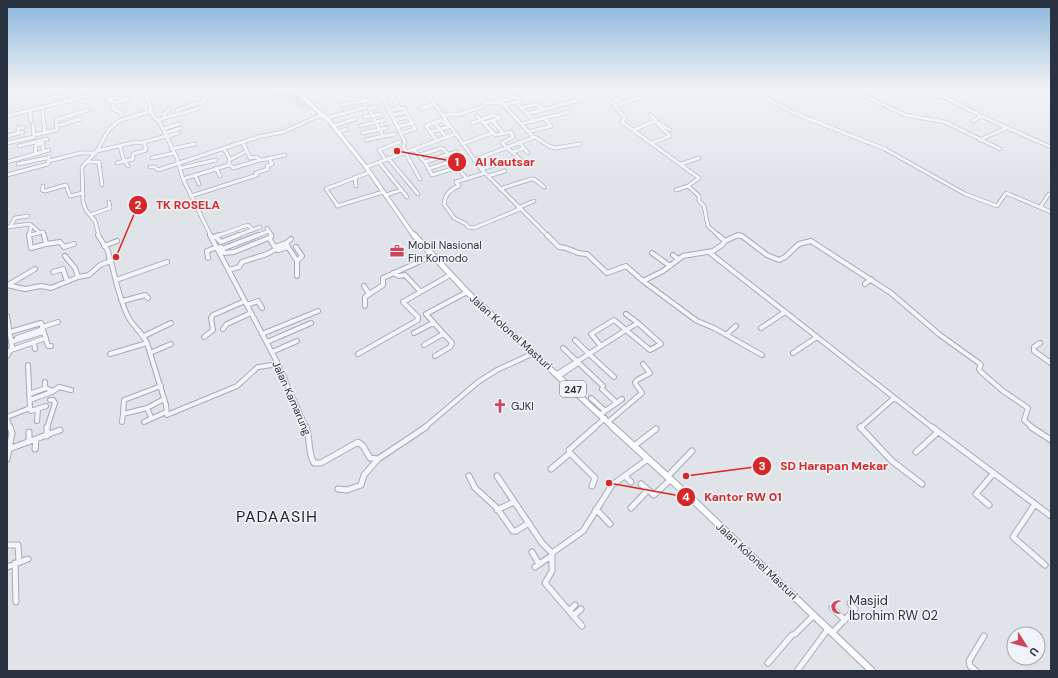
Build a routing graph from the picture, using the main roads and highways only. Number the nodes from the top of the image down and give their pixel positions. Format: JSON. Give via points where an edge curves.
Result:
{"nodes":[{"id":1,"x":330,"y":121,"type":"edge"},
{"id":2,"x":872,"y":671,"type":"edge"}],
"edges":[{"from":1,"to":2,"type":"main road","name":"Jalan Kolonel Masturi","number":"247","via":[[368,169],[406,225],[450,275],[603,414]]}]}
